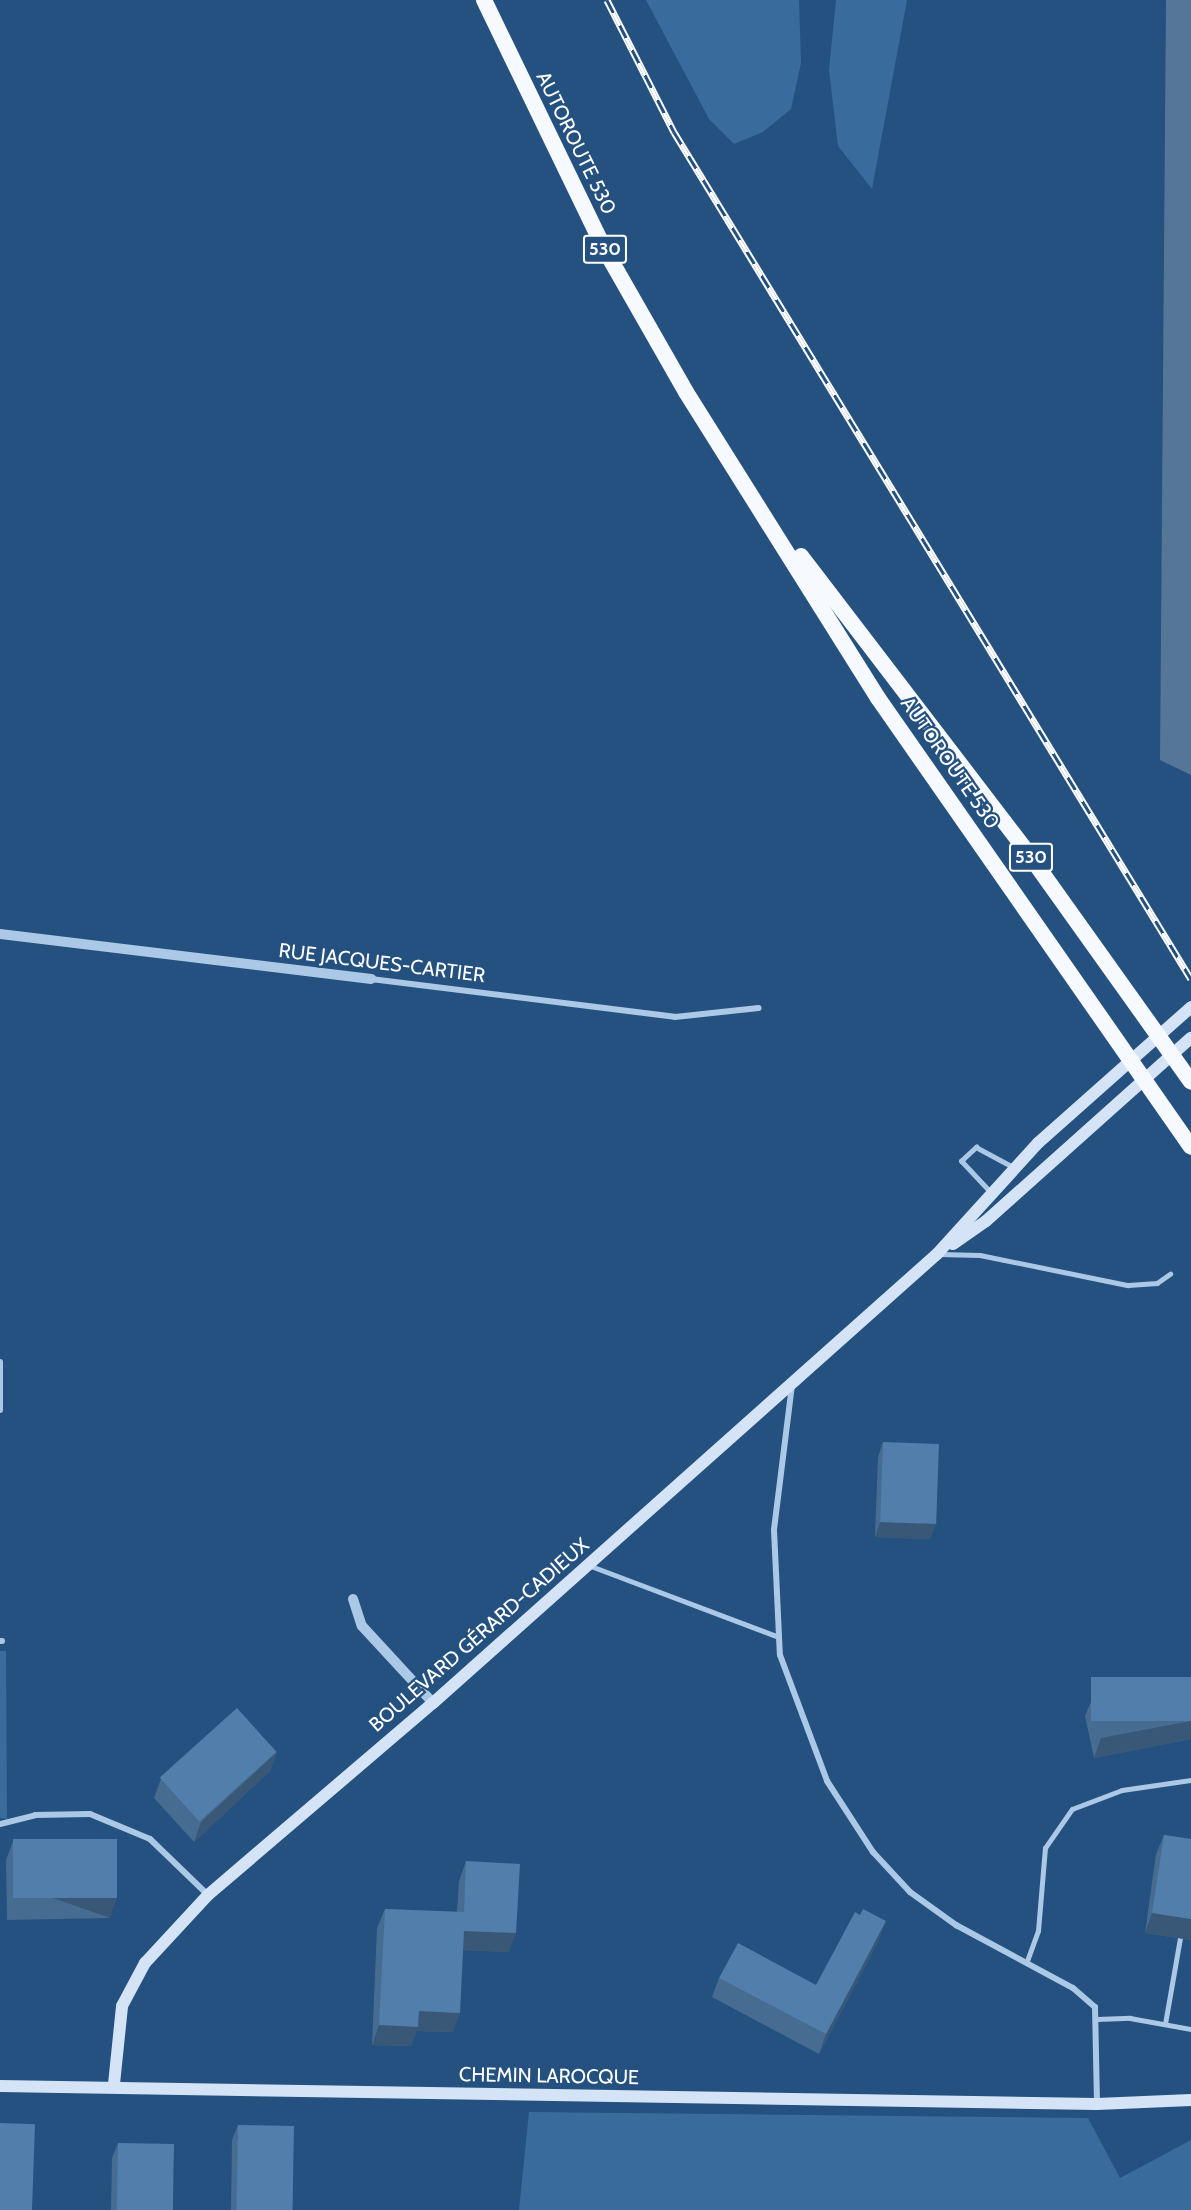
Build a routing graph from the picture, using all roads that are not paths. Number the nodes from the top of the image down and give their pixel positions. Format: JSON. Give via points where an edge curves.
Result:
{"nodes":[{"id":1,"x":484,"y":0,"type":"edge"},
{"id":2,"x":747,"y":487,"type":"junction"},
{"id":3,"x":0,"y":934,"type":"edge"},
{"id":4,"x":371,"y":979,"type":"joint"},
{"id":5,"x":1191,"y":1007,"type":"edge"},
{"id":6,"x":759,"y":1008,"type":"dead end"},
{"id":7,"x":1159,"y":1035,"type":"junction"},
{"id":8,"x":1191,"y":1038,"type":"edge"},
{"id":9,"x":1172,"y":1054,"type":"junction"},
{"id":10,"x":1131,"y":1058,"type":"junction"},
{"id":11,"x":1143,"y":1079,"type":"junction"},
{"id":12,"x":1191,"y":1082,"type":"edge"},
{"id":13,"x":1191,"y":1147,"type":"edge"},
{"id":14,"x":1015,"y":1168,"type":"junction"},
{"id":15,"x":991,"y":1193,"type":"junction"},
{"id":16,"x":937,"y":1254,"type":"junction"},
{"id":17,"x":1170,"y":1274,"type":"dead end"},
{"id":18,"x":0,"y":1362,"type":"edge"},
{"id":19,"x":792,"y":1384,"type":"junction"},
{"id":20,"x":0,"y":1410,"type":"edge"},
{"id":21,"x":588,"y":1565,"type":"junction"},
{"id":22,"x":353,"y":1599,"type":"dead end"},
{"id":23,"x":780,"y":1637,"type":"junction"},
{"id":24,"x":433,"y":1703,"type":"junction"},
{"id":25,"x":1191,"y":1780,"type":"edge"},
{"id":26,"x":0,"y":1824,"type":"edge"},
{"id":27,"x":207,"y":1895,"type":"junction"},
{"id":28,"x":1180,"y":1938,"type":"edge"},
{"id":29,"x":1027,"y":1961,"type":"junction"},
{"id":30,"x":1097,"y":2019,"type":"junction"},
{"id":31,"x":1165,"y":2024,"type":"junction"},
{"id":32,"x":1191,"y":2029,"type":"edge"},
{"id":33,"x":114,"y":2084,"type":"junction"},
{"id":34,"x":0,"y":2086,"type":"edge"},
{"id":35,"x":1191,"y":2100,"type":"edge"},
{"id":36,"x":1098,"y":2104,"type":"junction"}],
"edges":[{"from":1,"to":2,"type":"highway","name":"AUTOROUTE 530","number":"530","via":[[632,302]]},
{"from":2,"to":7,"type":"highway","name":"AUTOROUTE 530","number":"530","via":[[987,799]]},
{"from":2,"to":10,"type":"highway","name":"AUTOROUTE 530","number":"530","via":[[878,698]]},
{"from":3,"to":4,"type":"street","name":"RUE JACQUES-CARTIER"},
{"from":4,"to":6,"type":"street","name":"RUE JACQUES-CARTIER","via":[[675,1017]]},
{"from":5,"to":7,"type":"main road","name":"BOULEVARD GÉRARD-CADIEUX"},
{"from":7,"to":9,"type":"highway","name":"AUTOROUTE 530","number":"530"},
{"from":7,"to":10,"type":"main road","name":"BOULEVARD GÉRARD-CADIEUX"},
{"from":8,"to":9,"type":"main road","name":"BOULEVARD GÉRARD-CADIEUX"},
{"from":9,"to":11,"type":"main road","name":"BOULEVARD GÉRARD-CADIEUX"},
{"from":9,"to":12,"type":"highway","name":"AUTOROUTE 530","number":"530"},
{"from":10,"to":11,"type":"highway","name":"AUTOROUTE 530","number":"530"},
{"from":10,"to":14,"type":"main road","name":"BOULEVARD GÉRARD-CADIEUX"},
{"from":11,"to":13,"type":"highway","name":"AUTOROUTE 530","number":"530"},
{"from":11,"to":16,"type":"main road","name":"BOULEVARD GÉRARD-CADIEUX","via":[[987,1221]]},
{"from":14,"to":15,"type":"main road","name":"BOULEVARD GÉRARD-CADIEUX"},
{"from":14,"to":15,"type":"lane","via":[[976,1147],[961,1161]]},
{"from":15,"to":16,"type":"main road","name":"BOULEVARD GÉRARD-CADIEUX"},
{"from":16,"to":17,"type":"lane","via":[[980,1255],[1128,1285],[1157,1283]]},
{"from":16,"to":19,"type":"main road","name":"BOULEVARD GÉRARD-CADIEUX"},
{"from":18,"to":20,"type":"street"},
{"from":19,"to":21,"type":"main road","name":"BOULEVARD GÉRARD-CADIEUX"},
{"from":19,"to":23,"type":"street","via":[[774,1530]]},
{"from":21,"to":23,"type":"lane"},
{"from":21,"to":24,"type":"main road","name":"BOULEVARD GÉRARD-CADIEUX"},
{"from":22,"to":24,"type":"street","via":[[362,1626]]},
{"from":23,"to":29,"type":"street","via":[[794,1701],[828,1782],[873,1852],[910,1892],[956,1925]]},
{"from":24,"to":27,"type":"main road","name":"BOULEVARD GÉRARD-CADIEUX"},
{"from":25,"to":29,"type":"lane","via":[[1122,1790],[1072,1809],[1045,1848],[1038,1931]]},
{"from":26,"to":27,"type":"street","via":[[35,1815],[90,1814],[113,1821],[172,1856]]},
{"from":27,"to":33,"type":"main road","name":"BOULEVARD GÉRARD-CADIEUX","via":[[145,1963],[122,2006]]},
{"from":28,"to":31,"type":"lane"},
{"from":29,"to":30,"type":"street","via":[[1074,1988],[1095,2007]]},
{"from":30,"to":31,"type":"lane"},
{"from":30,"to":36,"type":"street"},
{"from":31,"to":32,"type":"lane"},
{"from":33,"to":34,"type":"main road","name":"CHEMIN LAROCQUE"},
{"from":33,"to":36,"type":"main road","name":"CHEMIN LAROCQUE"},
{"from":35,"to":36,"type":"main road","name":"CHEMIN LAROCQUE"}]}
